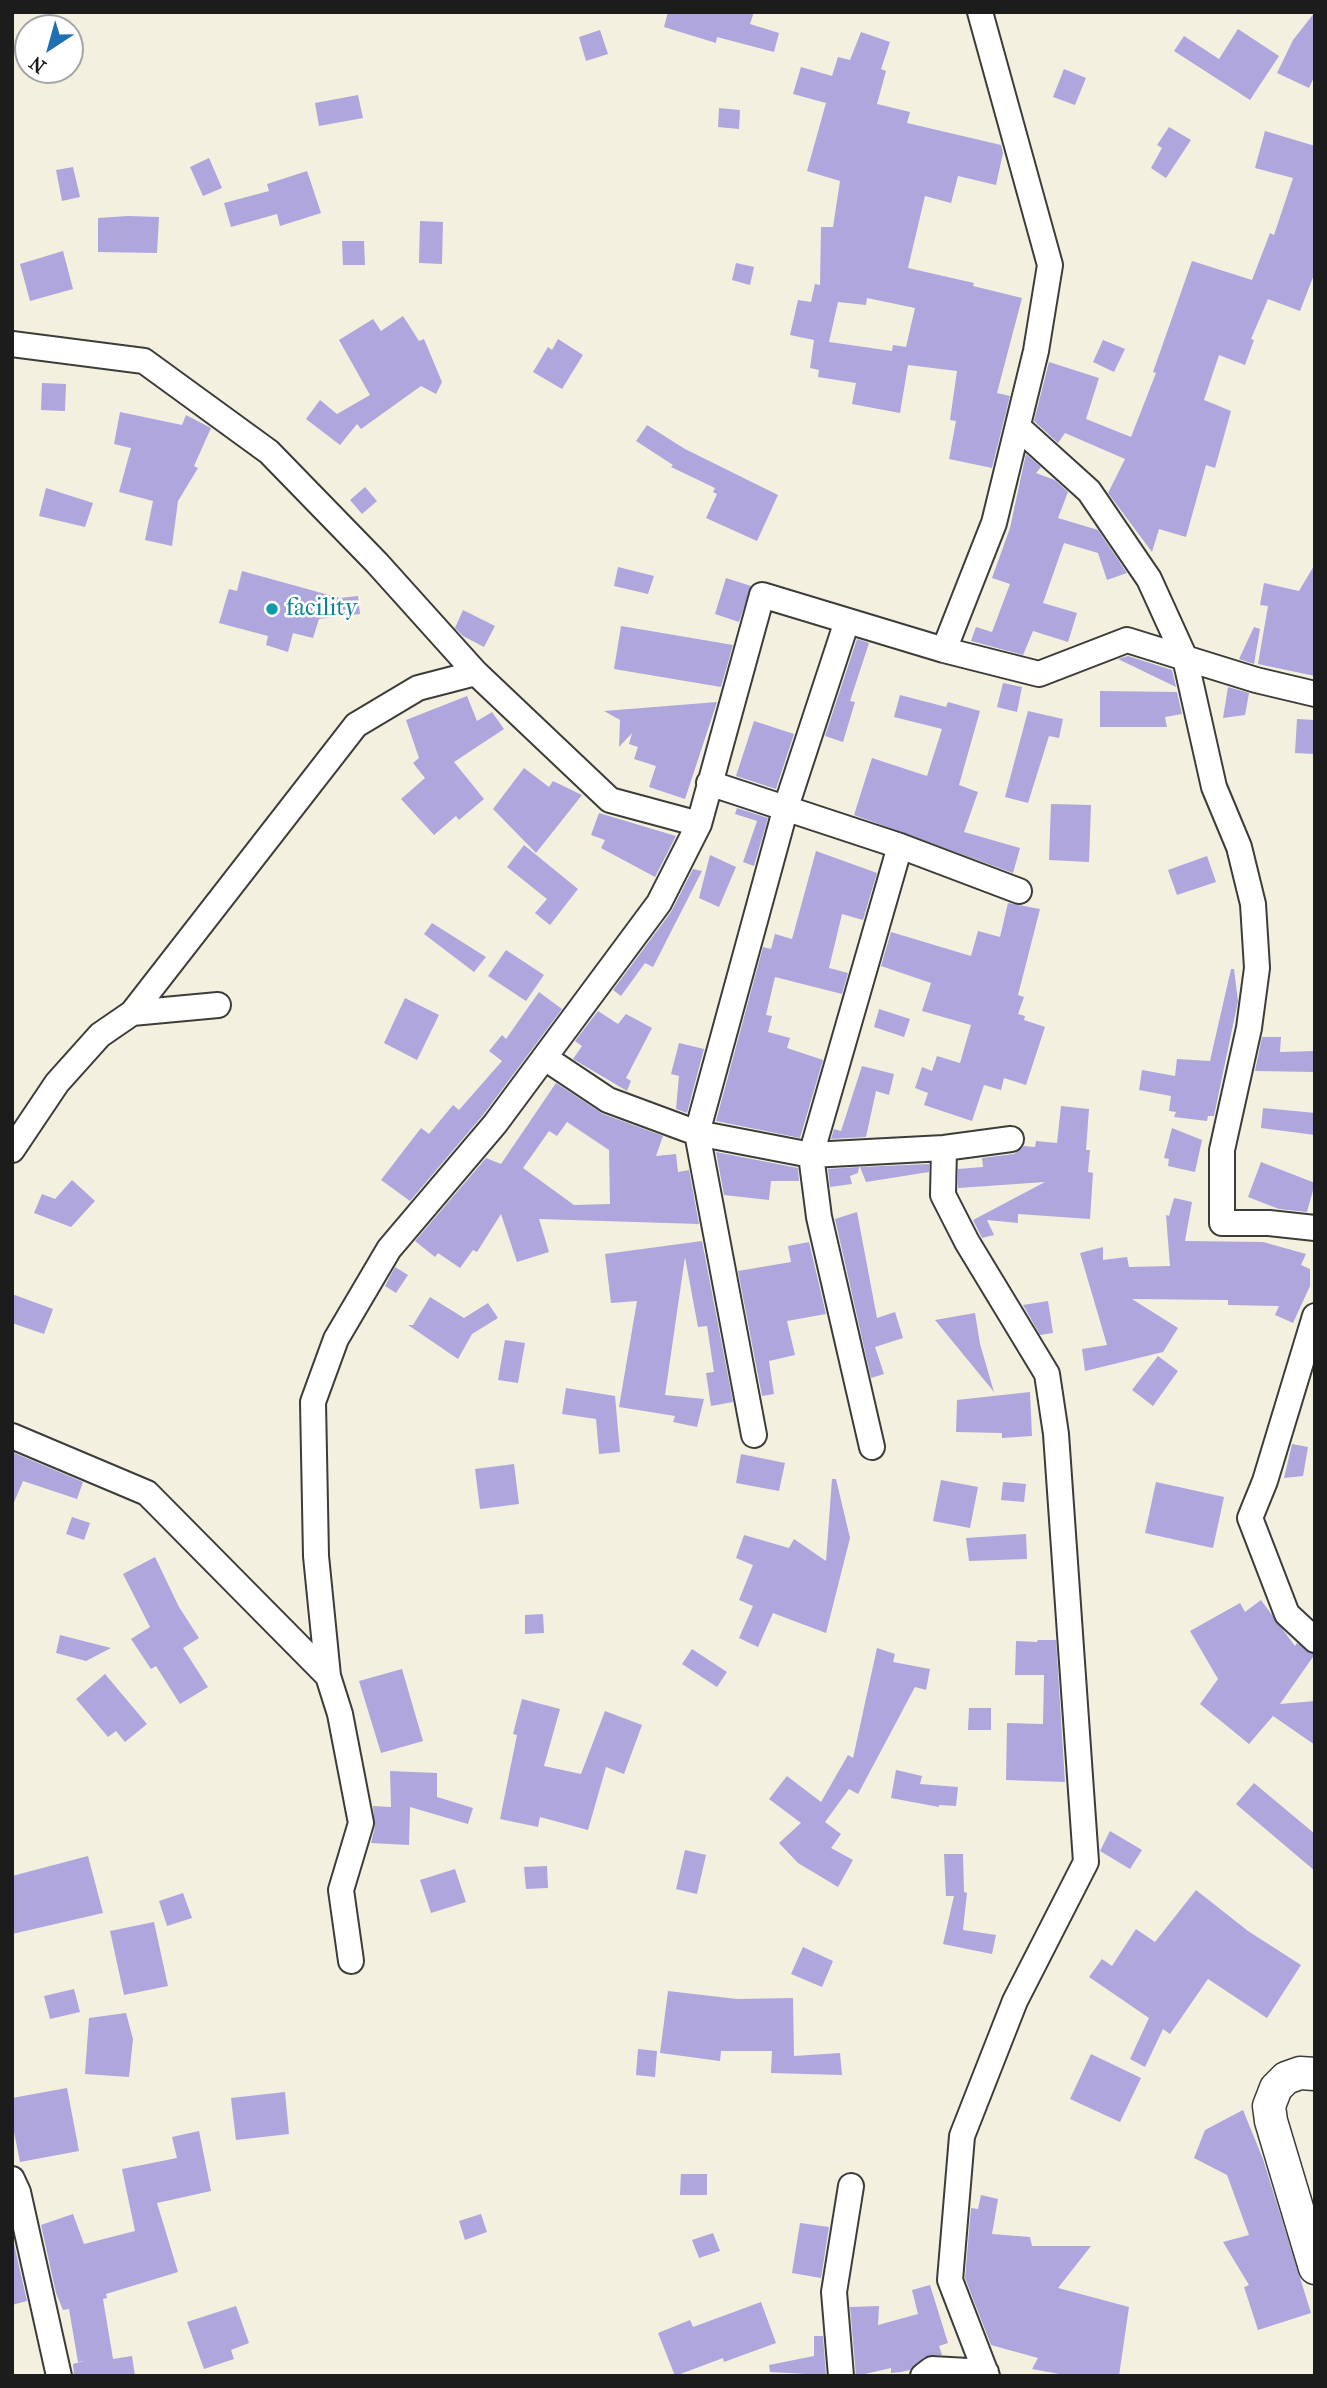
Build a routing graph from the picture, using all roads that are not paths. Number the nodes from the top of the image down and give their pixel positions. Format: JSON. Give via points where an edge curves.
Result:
{"nodes":[{"id":1,"x":980,"y":12,"type":"edge"},
{"id":2,"x":12,"y":344,"type":"edge"},
{"id":3,"x":1018,"y":427,"type":"junction"},
{"id":4,"x":847,"y":621,"type":"junction"},
{"id":5,"x":944,"y":650,"type":"junction"},
{"id":6,"x":1185,"y":658,"type":"junction"},
{"id":7,"x":476,"y":673,"type":"junction"},
{"id":8,"x":1315,"y":694,"type":"edge"},
{"id":9,"x":709,"y":783,"type":"junction"},
{"id":10,"x":786,"y":807,"type":"junction"},
{"id":11,"x":699,"y":824,"type":"junction"},
{"id":12,"x":900,"y":846,"type":"junction"},
{"id":13,"x":1019,"y":891,"type":"dead end"},
{"id":14,"x":218,"y":1005,"type":"dead end"},
{"id":15,"x":132,"y":1013,"type":"junction"},
{"id":16,"x":545,"y":1058,"type":"junction"},
{"id":17,"x":697,"y":1133,"type":"junction"},
{"id":18,"x":1011,"y":1139,"type":"dead end"},
{"id":19,"x":944,"y":1148,"type":"junction"},
{"id":20,"x":12,"y":1150,"type":"edge"},
{"id":21,"x":811,"y":1155,"type":"junction"},
{"id":22,"x":1315,"y":1228,"type":"edge"},
{"id":23,"x":1315,"y":1316,"type":"edge"},
{"id":24,"x":754,"y":1435,"type":"dead end"},
{"id":25,"x":12,"y":1436,"type":"edge"},
{"id":26,"x":872,"y":1447,"type":"dead end"},
{"id":27,"x":1315,"y":1640,"type":"edge"},
{"id":28,"x":328,"y":1676,"type":"junction"},
{"id":29,"x":351,"y":1961,"type":"dead end"},
{"id":30,"x":1315,"y":2074,"type":"edge"},
{"id":31,"x":12,"y":2179,"type":"edge"},
{"id":32,"x":851,"y":2186,"type":"dead end"},
{"id":33,"x":1315,"y":2268,"type":"edge"},
{"id":34,"x":987,"y":2374,"type":"edge"},
{"id":35,"x":59,"y":2376,"type":"edge"},
{"id":36,"x":841,"y":2376,"type":"edge"},
{"id":37,"x":923,"y":2376,"type":"edge"}],
"edges":[{"from":1,"to":3,"type":"street","via":[[1050,265]]},
{"from":2,"to":7,"type":"street","via":[[144,361],[269,452]]},
{"from":3,"to":5,"type":"street","via":[[994,523]]},
{"from":3,"to":6,"type":"street","via":[[1089,491],[1149,579]]},
{"from":4,"to":5,"type":"street"},
{"from":4,"to":9,"type":"street","via":[[762,595]]},
{"from":4,"to":10,"type":"street"},
{"from":5,"to":6,"type":"street","via":[[1040,674],[1127,640]]},
{"from":6,"to":8,"type":"street"},
{"from":6,"to":22,"type":"street","via":[[1214,788],[1238,847],[1253,904],[1257,968],[1222,1150],[1222,1223]]},
{"from":7,"to":11,"type":"street","via":[[610,800]]},
{"from":7,"to":15,"type":"street","via":[[418,688],[356,724]]},
{"from":9,"to":10,"type":"street"},
{"from":9,"to":11,"type":"street"},
{"from":10,"to":12,"type":"street"},
{"from":10,"to":17,"type":"street"},
{"from":11,"to":16,"type":"street","via":[[659,903]]},
{"from":12,"to":13,"type":"street"},
{"from":12,"to":21,"type":"street"},
{"from":14,"to":15,"type":"street"},
{"from":15,"to":20,"type":"street","via":[[100,1035],[57,1083]]},
{"from":16,"to":17,"type":"street","via":[[608,1100]]},
{"from":16,"to":28,"type":"street","via":[[390,1249],[336,1339],[313,1402],[316,1556]]},
{"from":17,"to":21,"type":"street"},
{"from":17,"to":24,"type":"street"},
{"from":18,"to":19,"type":"street"},
{"from":19,"to":21,"type":"street"},
{"from":19,"to":34,"type":"street","via":[[943,1195],[1046,1374],[1056,1434],[1086,1862],[1015,2001],[962,2136],[950,2280]]},
{"from":21,"to":26,"type":"street","via":[[819,1217]]},
{"from":23,"to":27,"type":"street","via":[[1250,1518],[1287,1614]]},
{"from":25,"to":28,"type":"street","via":[[147,1493]]},
{"from":28,"to":29,"type":"street","via":[[340,1714],[360,1823],[341,1891]]},
{"from":30,"to":33,"type":"street","via":[[1286,2078],[1269,2106]]},
{"from":31,"to":35,"type":"street"},
{"from":32,"to":36,"type":"street","via":[[834,2292]]},
{"from":34,"to":37,"type":"street","via":[[932,2369]]}]}
